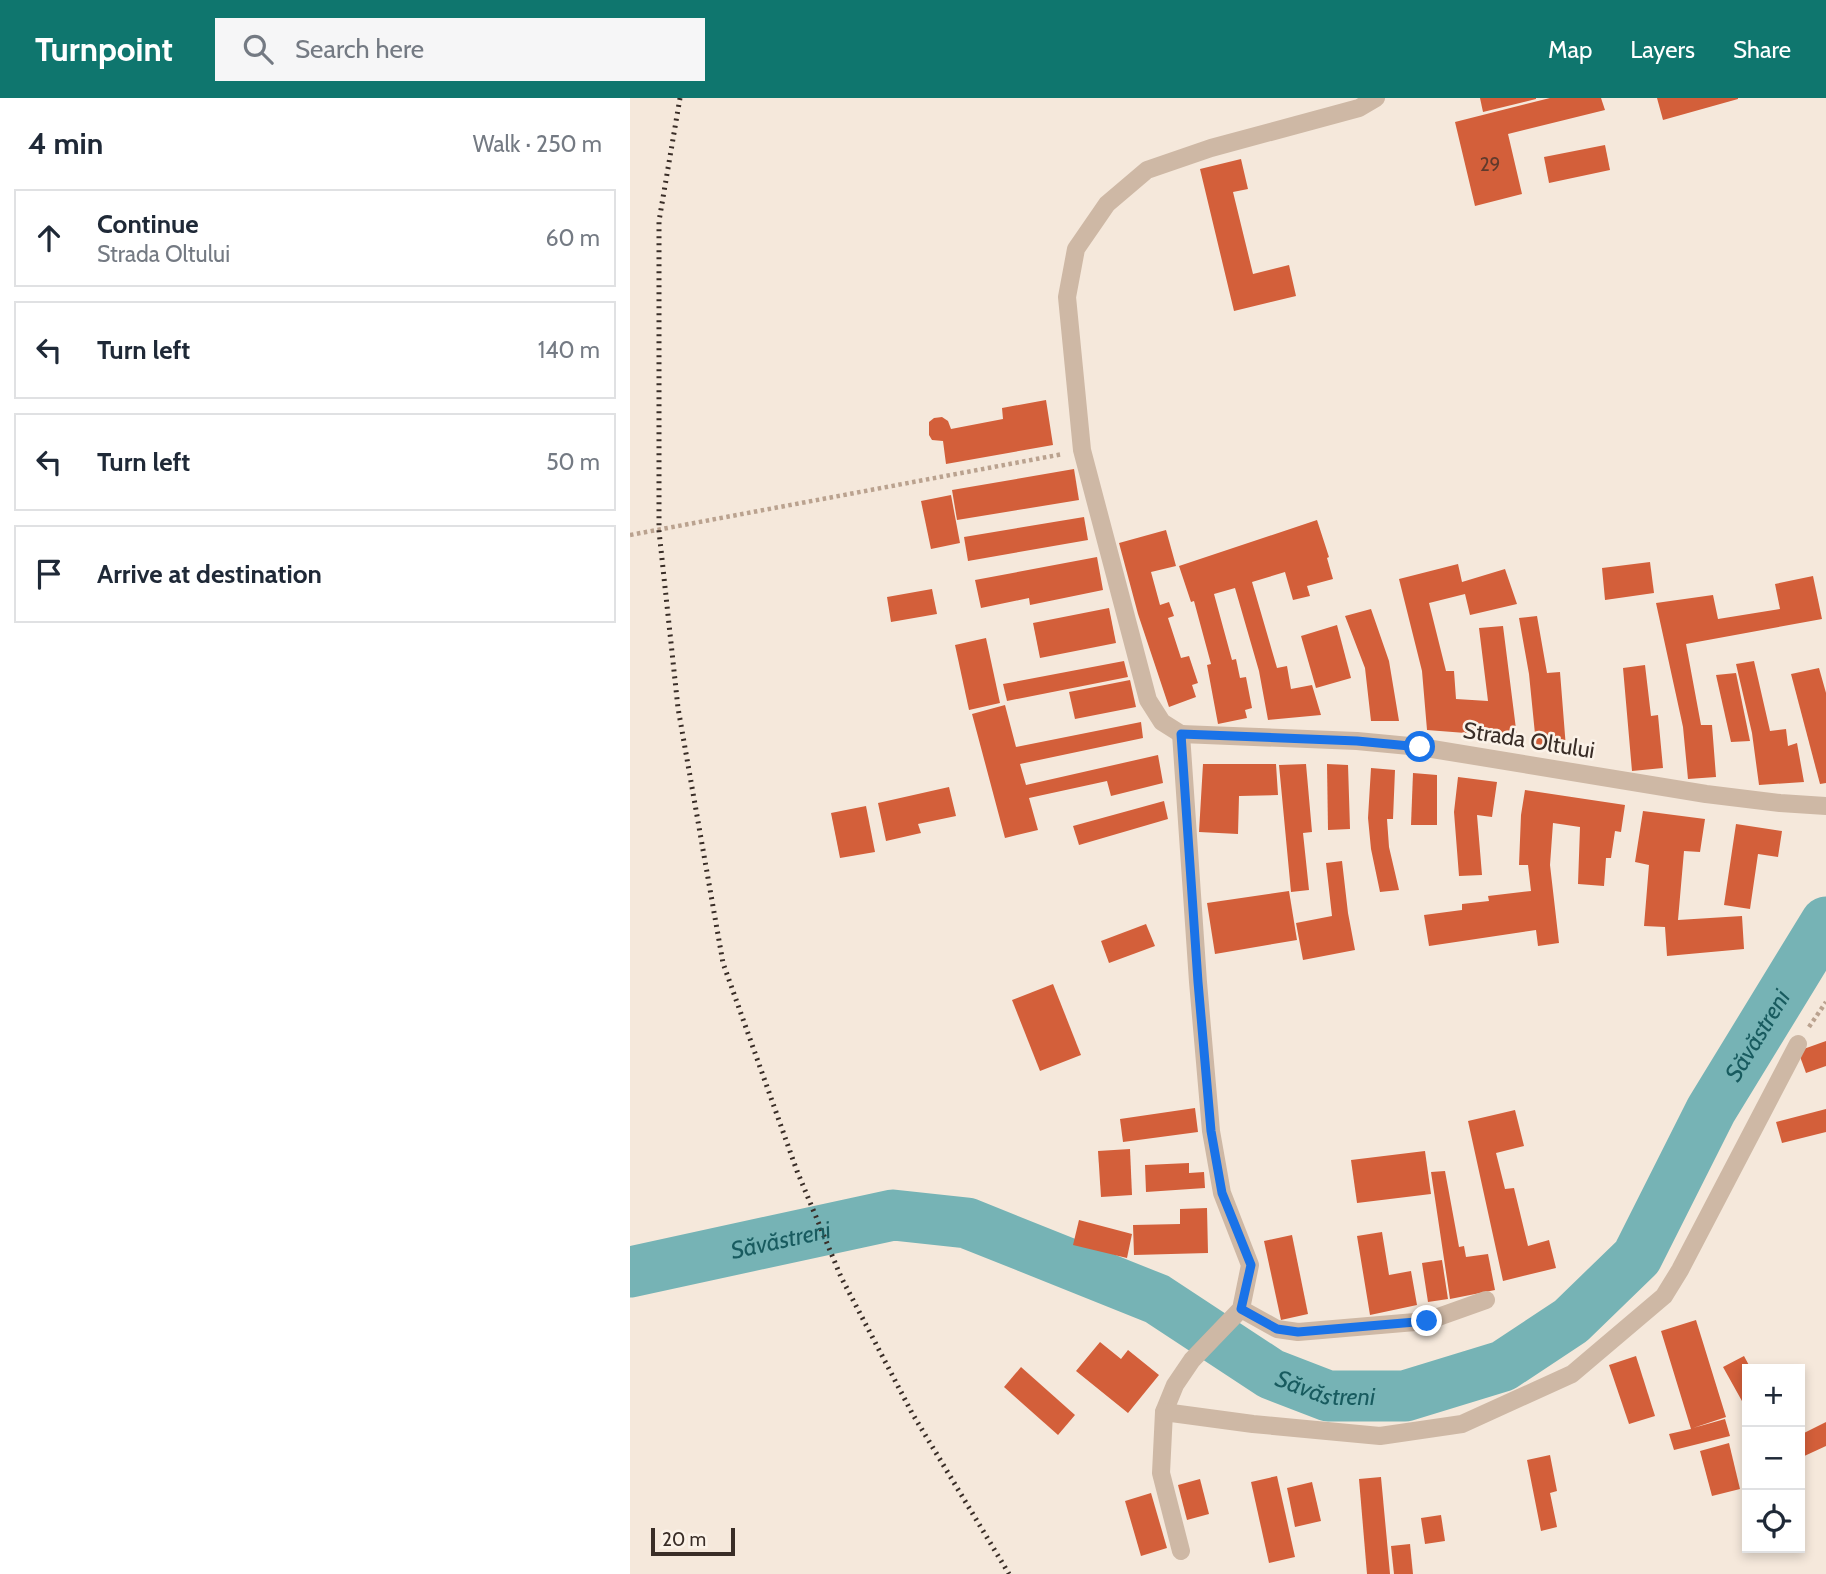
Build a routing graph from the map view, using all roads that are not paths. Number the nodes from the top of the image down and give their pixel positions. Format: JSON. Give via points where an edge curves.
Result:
{"nodes":[{"id":1,"x":1376,"y":98,"type":"edge"},
{"id":2,"x":1181,"y":734,"type":"junction"},
{"id":3,"x":1826,"y":806,"type":"edge"},
{"id":4,"x":1798,"y":1045,"type":"dead end"},
{"id":5,"x":1486,"y":1300,"type":"dead end"},
{"id":6,"x":1241,"y":1309,"type":"junction"},
{"id":7,"x":1164,"y":1412,"type":"junction"},
{"id":8,"x":1181,"y":1551,"type":"dead end"}],
"edges":[{"from":1,"to":2,"type":"street","via":[[1359,108],[1147,170],[1107,204],[1076,249],[1067,297],[1082,450],[1148,700],[1162,722]]},
{"from":2,"to":3,"type":"street","name":"Strada Oltului","via":[[1420,747],[1706,794]]},
{"from":2,"to":6,"type":"street","via":[[1211,1131],[1222,1193],[1251,1265]]},
{"from":4,"to":7,"type":"street","via":[[1664,1296],[1572,1374],[1462,1424],[1380,1436]]},
{"from":5,"to":6,"type":"street","via":[[1427,1321],[1298,1332],[1277,1329]]},
{"from":6,"to":7,"type":"street","via":[[1192,1360]]},
{"from":7,"to":8,"type":"street","via":[[1161,1473]]}]}
